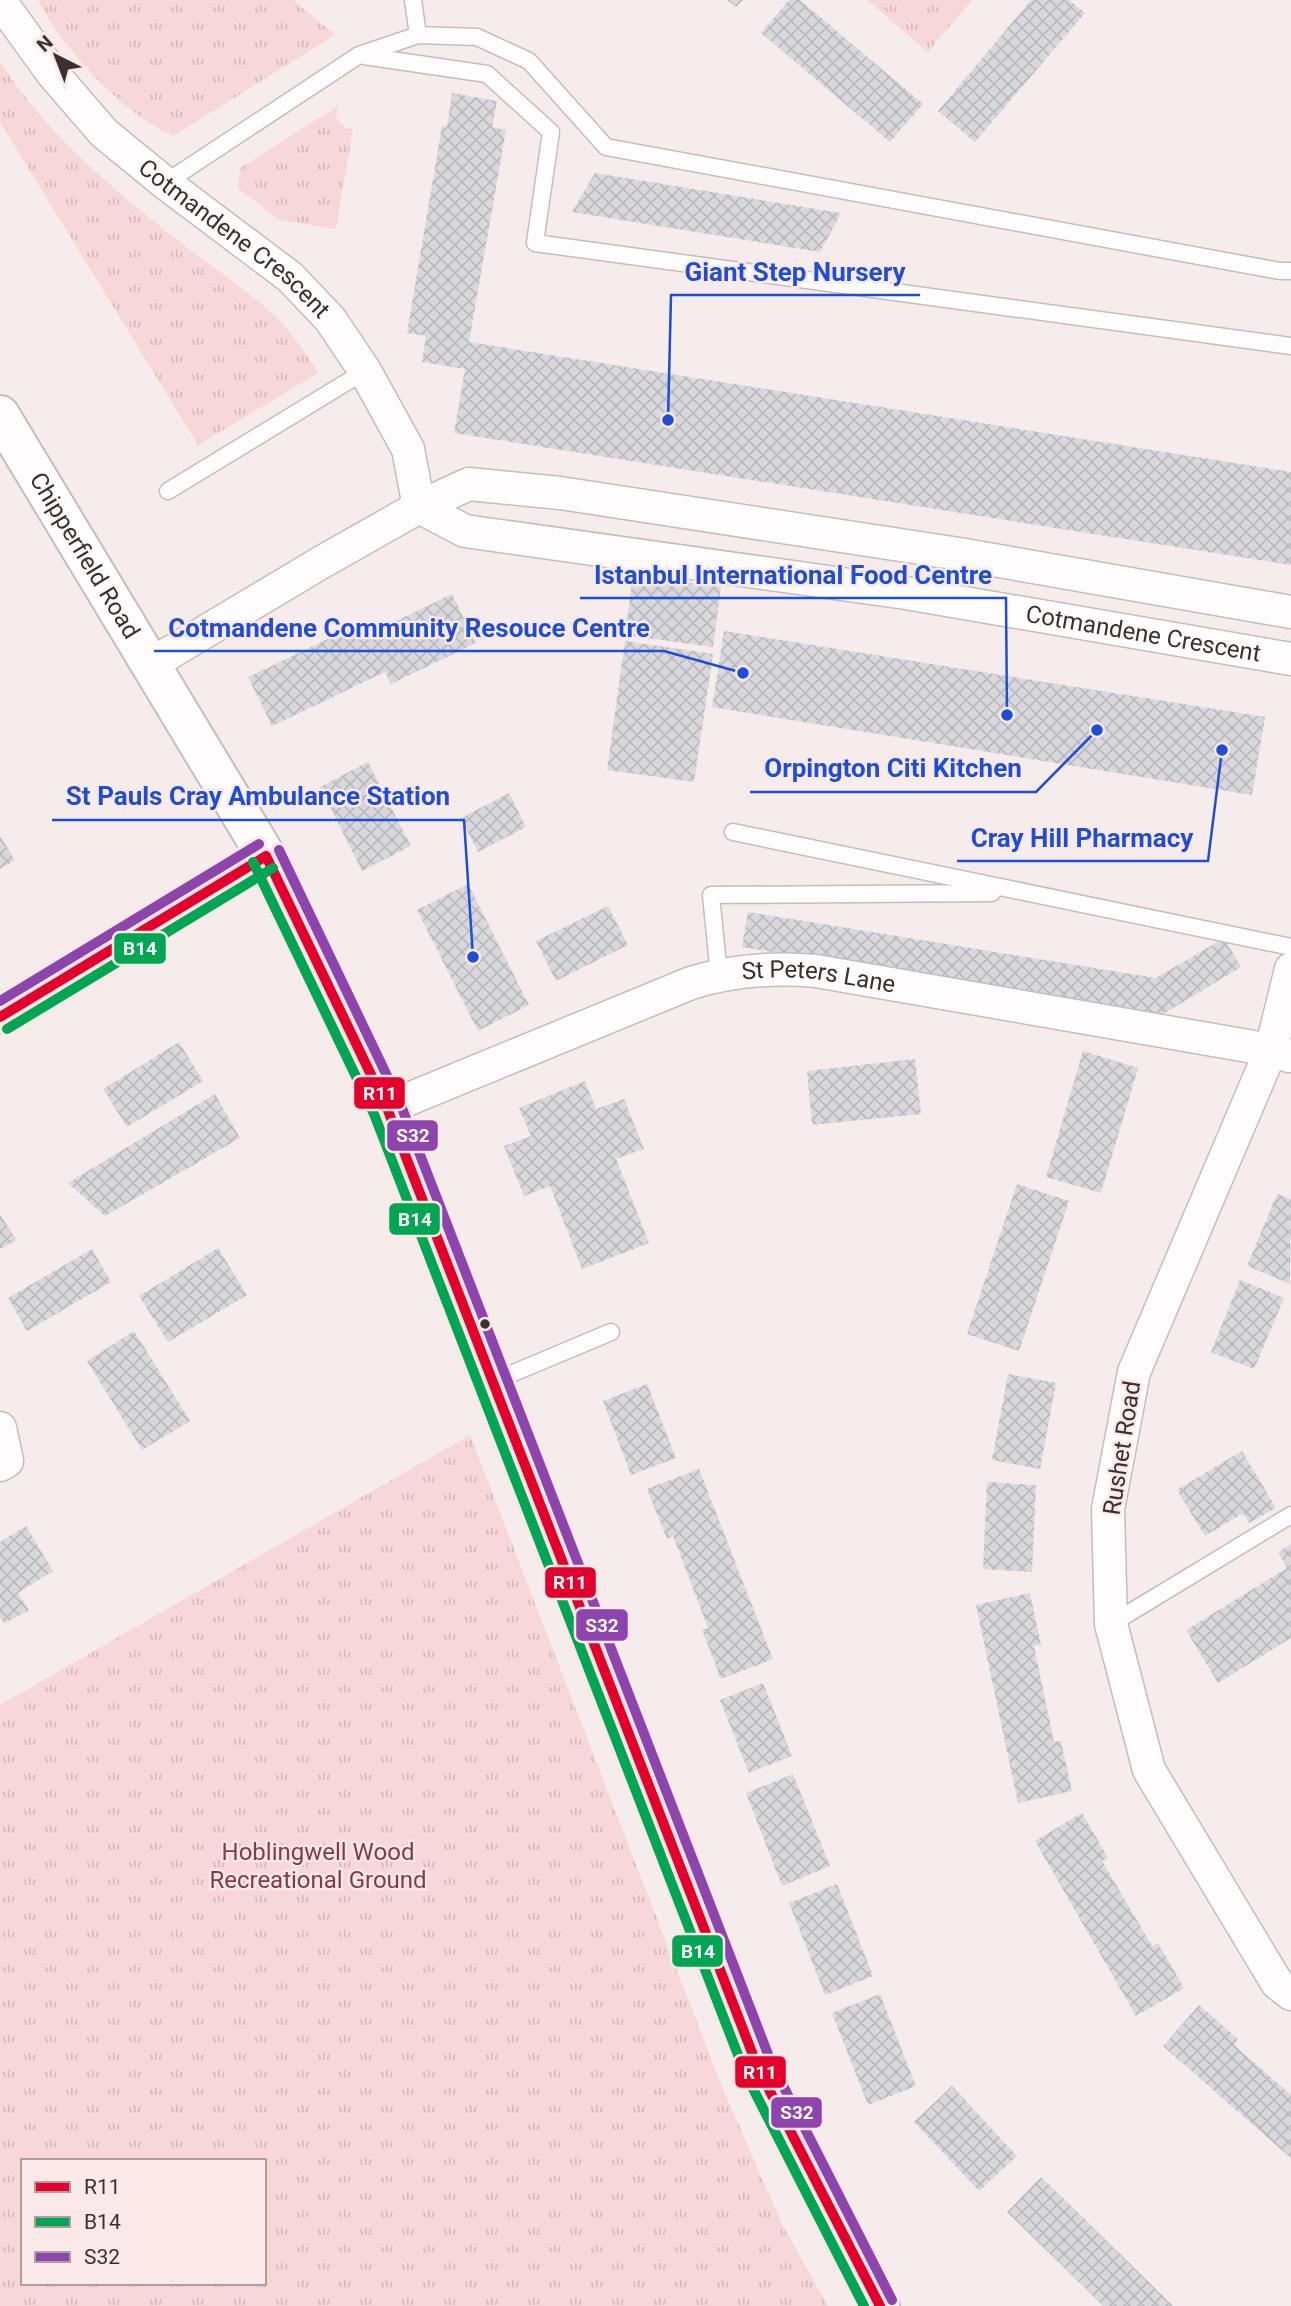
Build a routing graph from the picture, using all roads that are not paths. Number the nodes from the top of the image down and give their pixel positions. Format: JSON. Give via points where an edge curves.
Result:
{"nodes":[{"id":1,"x":413,"y":0,"type":"edge"},
{"id":2,"x":0,"y":1,"type":"edge"},
{"id":3,"x":418,"y":35,"type":"junction"},
{"id":4,"x":359,"y":55,"type":"junction"},
{"id":5,"x":165,"y":183,"type":"junction"},
{"id":6,"x":1291,"y":271,"type":"edge"},
{"id":7,"x":1291,"y":346,"type":"edge"},
{"id":8,"x":365,"y":371,"type":"junction"},
{"id":9,"x":0,"y":415,"type":"edge"},
{"id":10,"x":168,"y":491,"type":"dead end"},
{"id":11,"x":419,"y":508,"type":"junction"},
{"id":12,"x":1291,"y":612,"type":"edge"},
{"id":13,"x":1291,"y":659,"type":"edge"},
{"id":14,"x":151,"y":664,"type":"junction"},
{"id":15,"x":733,"y":832,"type":"dead end"},
{"id":16,"x":266,"y":856,"type":"junction"},
{"id":17,"x":1024,"y":892,"type":"junction"},
{"id":18,"x":1291,"y":947,"type":"edge"},
{"id":19,"x":1291,"y":969,"type":"edge"},
{"id":20,"x":719,"y":975,"type":"junction"},
{"id":21,"x":0,"y":1017,"type":"edge"},
{"id":22,"x":1281,"y":1053,"type":"edge"},
{"id":23,"x":387,"y":1108,"type":"junction"},
{"id":24,"x":611,"y":1332,"type":"dead end"},
{"id":25,"x":492,"y":1382,"type":"junction"},
{"id":26,"x":0,"y":1428,"type":"edge"},
{"id":27,"x":0,"y":1465,"type":"edge"},
{"id":28,"x":1291,"y":1515,"type":"edge"},
{"id":29,"x":1111,"y":1625,"type":"junction"},
{"id":30,"x":1286,"y":1983,"type":"edge"},
{"id":31,"x":880,"y":2306,"type":"edge"}],
"edges":[{"from":1,"to":3,"type":"lane"},
{"from":2,"to":5,"type":"street","name":"Cotmandene Crescent","via":[[53,74],[104,133]]},
{"from":3,"to":4,"type":"lane"},
{"from":3,"to":6,"type":"lane","via":[[477,37],[528,61],[606,148]]},
{"from":4,"to":5,"type":"lane"},
{"from":4,"to":7,"type":"lane","via":[[487,74],[551,132],[535,243]]},
{"from":5,"to":8,"type":"street","name":"Cotmandene Crescent","via":[[290,277],[330,319]]},
{"from":8,"to":10,"type":"lane"},
{"from":8,"to":11,"type":"street","name":"Cotmandene Crescent","via":[[408,449]]},
{"from":9,"to":14,"type":"street","name":"Chipperfield Road"},
{"from":11,"to":12,"type":"street","name":"Cotmandene Crescent","via":[[468,484],[559,493],[959,554]]},
{"from":11,"to":13,"type":"street","name":"Cotmandene Crescent","via":[[465,531],[906,593]]},
{"from":11,"to":14,"type":"street","name":"Cotmandene Crescent"},
{"from":14,"to":16,"type":"street","name":"Chipperfield Road"},
{"from":15,"to":17,"type":"lane"},
{"from":16,"to":21,"type":"street"},
{"from":16,"to":23,"type":"street","name":"Chipperfield Road"},
{"from":17,"to":18,"type":"lane"},
{"from":17,"to":20,"type":"lane","via":[[711,895]]},
{"from":19,"to":22,"type":"street","name":"Rushet Road"},
{"from":20,"to":22,"type":"street","name":"St Peters Lane","via":[[751,969],[816,971]]},
{"from":20,"to":23,"type":"street","name":"St Peters Lane"},
{"from":22,"to":29,"type":"street","name":"Rushet Road","via":[[1133,1372],[1108,1509]]},
{"from":23,"to":25,"type":"street","name":"Chipperfield Road"},
{"from":24,"to":25,"type":"lane"},
{"from":25,"to":31,"type":"street","name":"Chipperfield Road","via":[[758,2068]]},
{"from":26,"to":27,"type":"street","via":[[7,1461]]},
{"from":28,"to":29,"type":"lane"},
{"from":29,"to":30,"type":"street","name":"Rushet Road","via":[[1149,1770]]}]}
